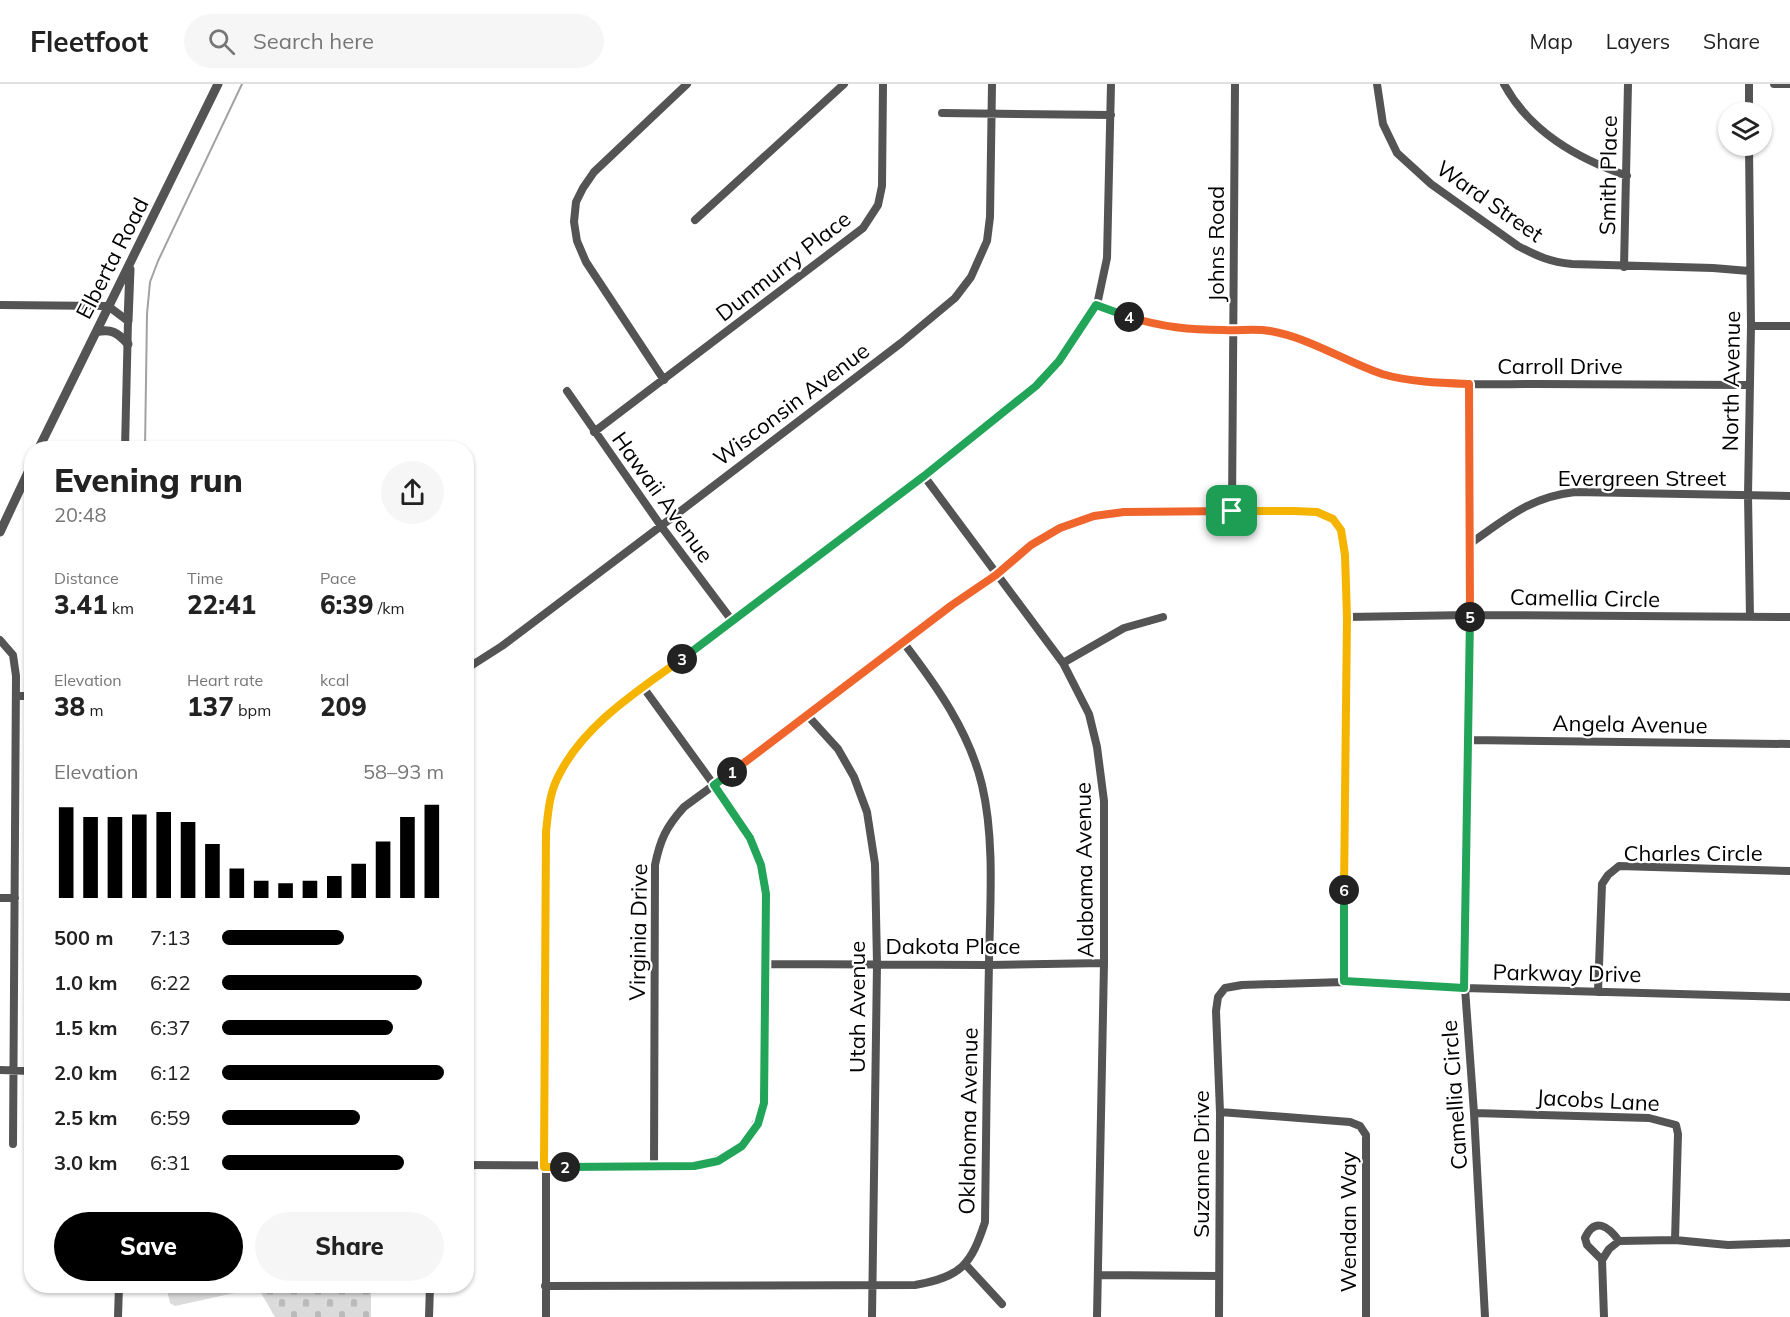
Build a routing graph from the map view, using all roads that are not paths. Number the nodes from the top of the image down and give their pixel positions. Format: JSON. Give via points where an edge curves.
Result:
{"nodes":[{"id":1,"x":218,"y":84,"type":"edge"},
{"id":2,"x":687,"y":84,"type":"edge"},
{"id":3,"x":844,"y":84,"type":"edge"},
{"id":4,"x":883,"y":84,"type":"edge"},
{"id":5,"x":992,"y":84,"type":"edge"},
{"id":6,"x":1111,"y":84,"type":"edge"},
{"id":7,"x":1235,"y":84,"type":"edge"},
{"id":8,"x":1377,"y":84,"type":"edge"},
{"id":9,"x":1504,"y":84,"type":"edge"},
{"id":10,"x":1628,"y":84,"type":"edge"},
{"id":11,"x":1749,"y":84,"type":"edge"},
{"id":12,"x":1773,"y":84,"type":"edge"},
{"id":13,"x":1790,"y":84,"type":"edge"},
{"id":14,"x":1749,"y":102,"type":"edge"},
{"id":15,"x":992,"y":112,"type":"junction"},
{"id":16,"x":942,"y":113,"type":"dead end"},
{"id":17,"x":1111,"y":114,"type":"junction"},
{"id":18,"x":1749,"y":156,"type":"edge"},
{"id":19,"x":1627,"y":176,"type":"junction"},
{"id":20,"x":695,"y":220,"type":"dead end"},
{"id":21,"x":130,"y":266,"type":"junction"},
{"id":22,"x":1624,"y":267,"type":"junction"},
{"id":23,"x":1749,"y":272,"type":"junction"},
{"id":24,"x":0,"y":305,"type":"edge"},
{"id":25,"x":1096,"y":305,"type":"junction"},
{"id":26,"x":108,"y":306,"type":"junction"},
{"id":27,"x":129,"y":321,"type":"junction"},
{"id":28,"x":1751,"y":326,"type":"junction"},
{"id":29,"x":1790,"y":326,"type":"edge"},
{"id":30,"x":1233,"y":331,"type":"junction"},
{"id":31,"x":96,"y":332,"type":"junction"},
{"id":32,"x":128,"y":344,"type":"junction"},
{"id":33,"x":664,"y":380,"type":"junction"},
{"id":34,"x":1469,"y":384,"type":"junction"},
{"id":35,"x":1749,"y":385,"type":"junction"},
{"id":36,"x":567,"y":391,"type":"dead end"},
{"id":37,"x":594,"y":432,"type":"junction"},
{"id":38,"x":42,"y":441,"type":"edge"},
{"id":39,"x":125,"y":441,"type":"edge"},
{"id":40,"x":924,"y":476,"type":"junction"},
{"id":41,"x":24,"y":481,"type":"edge"},
{"id":42,"x":1748,"y":495,"type":"junction"},
{"id":43,"x":1790,"y":496,"type":"edge"},
{"id":44,"x":1232,"y":511,"type":"junction"},
{"id":45,"x":661,"y":526,"type":"junction"},
{"id":46,"x":0,"y":532,"type":"edge"},
{"id":47,"x":1471,"y":543,"type":"junction"},
{"id":48,"x":996,"y":575,"type":"junction"},
{"id":49,"x":1470,"y":615,"type":"junction"},
{"id":50,"x":1163,"y":617,"type":"dead end"},
{"id":51,"x":1347,"y":617,"type":"junction"},
{"id":52,"x":1750,"y":617,"type":"junction"},
{"id":53,"x":1790,"y":617,"type":"edge"},
{"id":54,"x":733,"y":622,"type":"junction"},
{"id":55,"x":0,"y":640,"type":"edge"},
{"id":56,"x":903,"y":642,"type":"junction"},
{"id":57,"x":1063,"y":663,"type":"junction"},
{"id":58,"x":474,"y":664,"type":"edge"},
{"id":59,"x":643,"y":687,"type":"junction"},
{"id":60,"x":16,"y":696,"type":"junction"},
{"id":61,"x":24,"y":696,"type":"edge"},
{"id":62,"x":808,"y":716,"type":"junction"},
{"id":63,"x":1469,"y":740,"type":"junction"},
{"id":64,"x":1790,"y":744,"type":"edge"},
{"id":65,"x":714,"y":785,"type":"junction"},
{"id":66,"x":1790,"y":871,"type":"edge"},
{"id":67,"x":0,"y":898,"type":"edge"},
{"id":68,"x":15,"y":898,"type":"junction"},
{"id":69,"x":1104,"y":963,"type":"junction"},
{"id":70,"x":766,"y":964,"type":"junction"},
{"id":71,"x":877,"y":964,"type":"junction"},
{"id":72,"x":989,"y":965,"type":"junction"},
{"id":73,"x":1344,"y":981,"type":"junction"},
{"id":74,"x":1464,"y":988,"type":"junction"},
{"id":75,"x":1598,"y":992,"type":"junction"},
{"id":76,"x":1790,"y":997,"type":"edge"},
{"id":77,"x":1216,"y":1011,"type":"joint"},
{"id":78,"x":0,"y":1071,"type":"edge"},
{"id":79,"x":13,"y":1071,"type":"junction"},
{"id":80,"x":24,"y":1071,"type":"edge"},
{"id":81,"x":1220,"y":1112,"type":"junction"},
{"id":82,"x":1474,"y":1113,"type":"junction"},
{"id":83,"x":13,"y":1144,"type":"dead end"},
{"id":84,"x":474,"y":1165,"type":"edge"},
{"id":85,"x":544,"y":1167,"type":"junction"},
{"id":86,"x":654,"y":1167,"type":"junction"},
{"id":87,"x":1675,"y":1240,"type":"junction"},
{"id":88,"x":1619,"y":1241,"type":"junction"},
{"id":89,"x":1790,"y":1243,"type":"edge"},
{"id":90,"x":1602,"y":1260,"type":"junction"},
{"id":91,"x":966,"y":1265,"type":"junction"},
{"id":92,"x":1099,"y":1275,"type":"junction"},
{"id":93,"x":1220,"y":1276,"type":"junction"},
{"id":94,"x":545,"y":1286,"type":"junction"},
{"id":95,"x":871,"y":1286,"type":"junction"},
{"id":96,"x":118,"y":1293,"type":"edge"},
{"id":97,"x":430,"y":1293,"type":"edge"},
{"id":98,"x":1002,"y":1304,"type":"dead end"},
{"id":99,"x":118,"y":1317,"type":"edge"},
{"id":100,"x":429,"y":1317,"type":"edge"},
{"id":101,"x":546,"y":1317,"type":"edge"},
{"id":102,"x":872,"y":1317,"type":"edge"},
{"id":103,"x":1097,"y":1317,"type":"edge"},
{"id":104,"x":1219,"y":1317,"type":"edge"},
{"id":105,"x":1366,"y":1317,"type":"edge"},
{"id":106,"x":1485,"y":1317,"type":"edge"},
{"id":107,"x":1604,"y":1317,"type":"edge"}],
"edges":[{"from":1,"to":21,"type":"street","name":"Elberta Road"},
{"from":2,"to":33,"type":"street","via":[[594,172],[576,202],[574,222],[586,262]]},
{"from":3,"to":20,"type":"street"},
{"from":4,"to":33,"type":"street","name":"Dunmurry Place","via":[[882,186],[871,218]]},
{"from":5,"to":15,"type":"street","name":"Wisconsin Avenue"},
{"from":6,"to":17,"type":"street"},
{"from":7,"to":30,"type":"street","name":"Johns Road"},
{"from":8,"to":22,"type":"street","name":"Ward Street","via":[[1383,124],[1397,153],[1431,184],[1518,246],[1550,262]]},
{"from":9,"to":19,"type":"street","via":[[1527,116],[1547,135],[1571,152]]},
{"from":10,"to":19,"type":"street","name":"Smith Place"},
{"from":11,"to":14,"type":"street"},
{"from":12,"to":13,"type":"street"},
{"from":15,"to":16,"type":"street"},
{"from":15,"to":17,"type":"street"},
{"from":15,"to":45,"type":"street","name":"Wisconsin Avenue","via":[[987,241],[971,277],[955,298]]},
{"from":17,"to":25,"type":"street","via":[[1107,258]]},
{"from":18,"to":23,"type":"street","name":"North Avenue"},
{"from":19,"to":22,"type":"street","name":"Smith Place"},
{"from":21,"to":26,"type":"street","name":"Elberta Road"},
{"from":21,"to":27,"type":"street"},
{"from":22,"to":23,"type":"street","name":"Ward Street"},
{"from":23,"to":28,"type":"street","name":"North Avenue"},
{"from":24,"to":26,"type":"street"},
{"from":25,"to":30,"type":"street","name":"Carroll Drive","via":[[1160,326]]},
{"from":25,"to":40,"type":"street","via":[[1059,361],[1036,386]]},
{"from":26,"to":27,"type":"street"},
{"from":26,"to":31,"type":"street","name":"Elberta Road"},
{"from":27,"to":32,"type":"street"},
{"from":28,"to":29,"type":"street"},
{"from":28,"to":35,"type":"street","name":"North Avenue"},
{"from":30,"to":34,"type":"street","name":"Carroll Drive","via":[[1272,331],[1384,374]]},
{"from":30,"to":44,"type":"street","name":"Johns Road"},
{"from":31,"to":32,"type":"street","via":[[112,331]]},
{"from":31,"to":38,"type":"street","name":"Elberta Road"},
{"from":32,"to":39,"type":"street"},
{"from":33,"to":37,"type":"street","name":"Dunmurry Place"},
{"from":34,"to":35,"type":"street","name":"Carroll Drive"},
{"from":34,"to":47,"type":"street"},
{"from":35,"to":42,"type":"street","name":"North Avenue"},
{"from":36,"to":37,"type":"street","name":"Hawaii Avenue"},
{"from":37,"to":45,"type":"street","name":"Hawaii Avenue"},
{"from":40,"to":48,"type":"street","name":"Alabama Avenue"},
{"from":40,"to":54,"type":"street"},
{"from":41,"to":46,"type":"street"},
{"from":42,"to":43,"type":"street","name":"Evergreen Street"},
{"from":42,"to":47,"type":"street","name":"Evergreen Street","via":[[1560,494],[1528,504]]},
{"from":42,"to":52,"type":"street","name":"North Avenue"},
{"from":44,"to":48,"type":"street","name":"Virginia Drive","via":[[1094,516],[1060,528],[1031,545]]},
{"from":44,"to":51,"type":"street","name":"Virginia Drive","via":[[1317,512],[1333,519],[1341,530],[1345,555]]},
{"from":45,"to":54,"type":"street","name":"Hawaii Avenue"},
{"from":45,"to":58,"type":"street","name":"Wisconsin Avenue"},
{"from":47,"to":49,"type":"street"},
{"from":48,"to":56,"type":"street","name":"Virginia Drive"},
{"from":48,"to":57,"type":"street","name":"Alabama Avenue"},
{"from":49,"to":51,"type":"street"},
{"from":49,"to":52,"type":"street","name":"Camellia Circle"},
{"from":49,"to":63,"type":"street","name":"Camellia Circle"},
{"from":50,"to":57,"type":"street","via":[[1124,628]]},
{"from":51,"to":73,"type":"street","name":"Virginia Drive"},
{"from":52,"to":53,"type":"street","name":"Camellia Circle"},
{"from":54,"to":59,"type":"street"},
{"from":55,"to":60,"type":"street","via":[[13,655]]},
{"from":56,"to":62,"type":"street","name":"Virginia Drive"},
{"from":56,"to":72,"type":"street","name":"Oklahoma Avenue","via":[[942,694],[982,785],[989,832]]},
{"from":57,"to":69,"type":"street","name":"Alabama Avenue","via":[[1089,714],[1097,747],[1104,801]]},
{"from":59,"to":65,"type":"street"},
{"from":59,"to":85,"type":"street","via":[[592,730],[568,758],[556,780],[549,806]]},
{"from":60,"to":61,"type":"street"},
{"from":60,"to":68,"type":"street"},
{"from":62,"to":65,"type":"street","name":"Virginia Drive"},
{"from":62,"to":71,"type":"street","name":"Utah Avenue","via":[[838,749],[867,812],[875,864]]},
{"from":63,"to":64,"type":"street","name":"Angela Avenue"},
{"from":63,"to":74,"type":"street","name":"Camellia Circle"},
{"from":65,"to":70,"type":"street","via":[[750,838],[761,865],[766,894]]},
{"from":65,"to":86,"type":"street","name":"Virginia Drive","via":[[684,807],[668,825],[655,865]]},
{"from":66,"to":75,"type":"street","name":"Charles Circle","via":[[1619,867],[1602,884]]},
{"from":67,"to":68,"type":"street"},
{"from":68,"to":79,"type":"street"},
{"from":69,"to":72,"type":"street","name":"Dakota Place"},
{"from":69,"to":92,"type":"street","name":"Alabama Avenue"},
{"from":70,"to":71,"type":"street","name":"Dakota Place"},
{"from":70,"to":86,"type":"street","via":[[764,1103],[758,1124],[742,1146],[718,1161]]},
{"from":71,"to":72,"type":"street","name":"Dakota Place"},
{"from":71,"to":95,"type":"street","name":"Utah Avenue"},
{"from":72,"to":91,"type":"street","name":"Oklahoma Avenue","via":[[985,1222]]},
{"from":73,"to":74,"type":"street","name":"Parkway Drive"},
{"from":73,"to":77,"type":"street","name":"Parkway Drive","via":[[1225,988],[1218,997]]},
{"from":74,"to":75,"type":"street","name":"Parkway Drive"},
{"from":74,"to":82,"type":"street","name":"Camellia Circle"},
{"from":75,"to":76,"type":"street","name":"Parkway Drive"},
{"from":77,"to":81,"type":"street","name":"Suzanne Drive"},
{"from":78,"to":79,"type":"street"},
{"from":79,"to":80,"type":"street"},
{"from":79,"to":83,"type":"street"},
{"from":81,"to":93,"type":"street","name":"Suzanne Drive"},
{"from":81,"to":105,"type":"street","name":"Wendan Way","via":[[1360,1126],[1366,1135]]},
{"from":82,"to":87,"type":"street","name":"Jacobs Lane","via":[[1649,1118],[1676,1125]]},
{"from":82,"to":106,"type":"street","name":"Camellia Circle"},
{"from":84,"to":85,"type":"street"},
{"from":85,"to":86,"type":"street"},
{"from":85,"to":94,"type":"street"},
{"from":87,"to":88,"type":"street"},
{"from":87,"to":89,"type":"street","via":[[1728,1245]]},
{"from":88,"to":90,"type":"street"},
{"from":88,"to":90,"type":"street","via":[[1604,1226],[1588,1231],[1587,1245]]},
{"from":90,"to":107,"type":"street"},
{"from":91,"to":95,"type":"street","via":[[931,1283]]},
{"from":91,"to":98,"type":"street"},
{"from":92,"to":93,"type":"street"},
{"from":92,"to":103,"type":"street","name":"Alabama Avenue"},
{"from":93,"to":104,"type":"street","name":"Suzanne Drive"},
{"from":94,"to":95,"type":"street"},
{"from":94,"to":101,"type":"street"},
{"from":95,"to":102,"type":"street","name":"Utah Avenue"},
{"from":96,"to":99,"type":"street"},
{"from":97,"to":100,"type":"street"}]}
